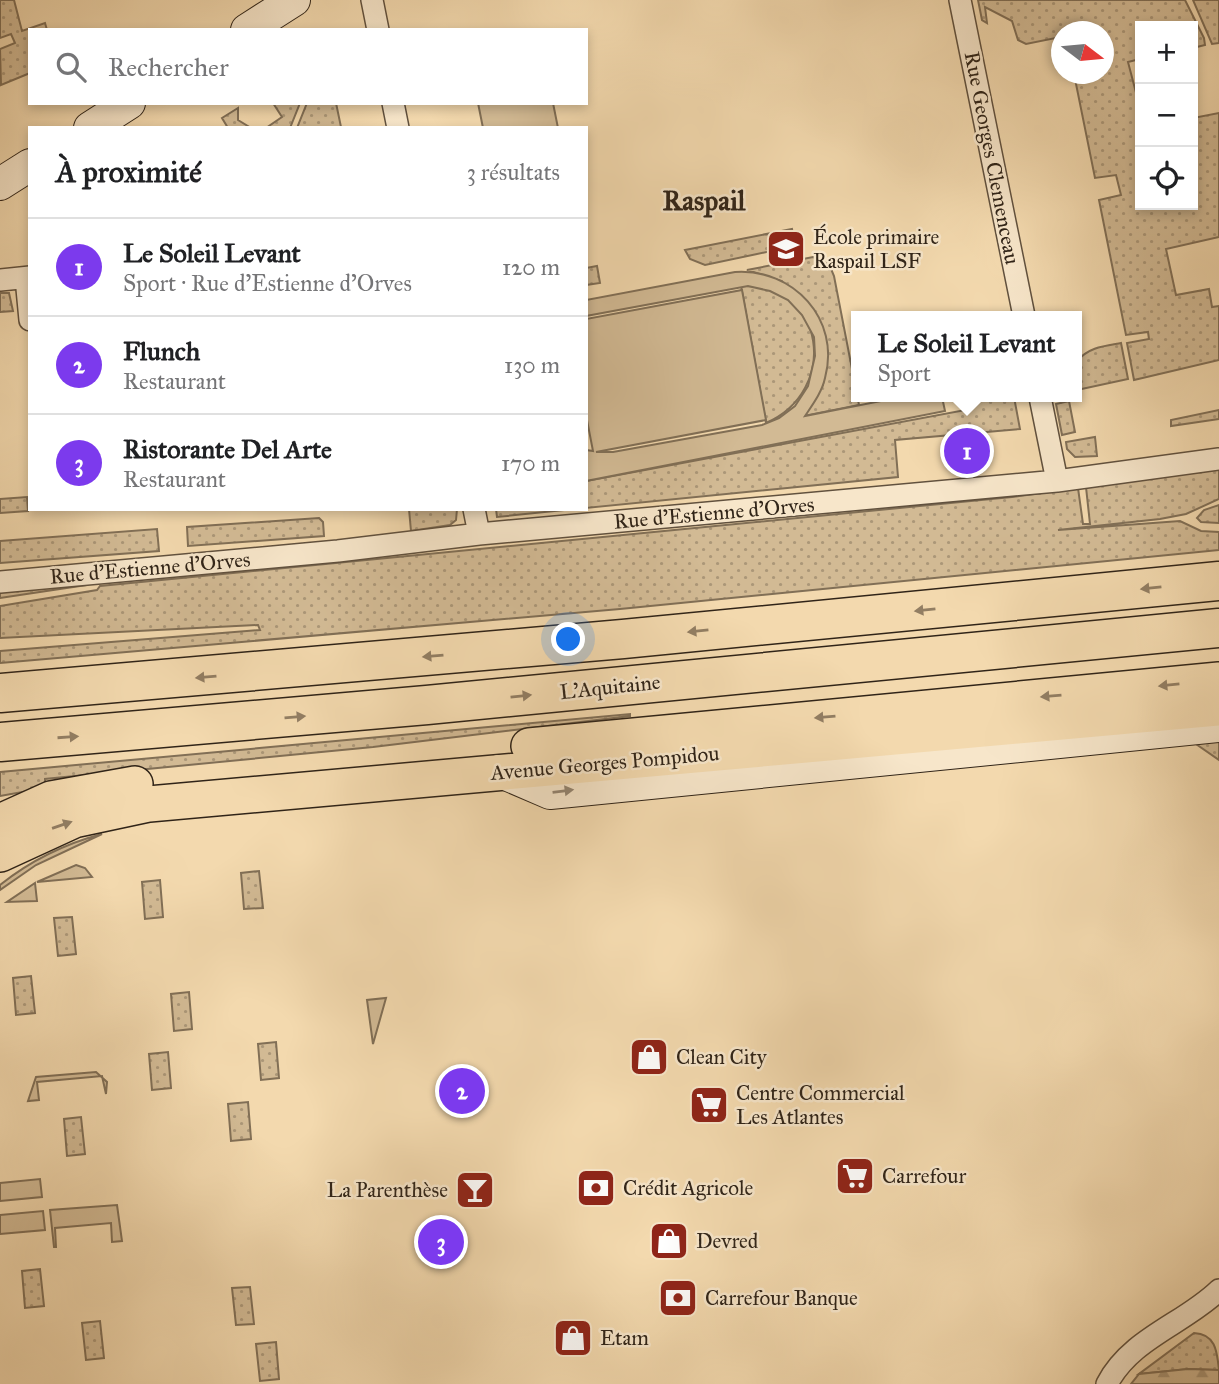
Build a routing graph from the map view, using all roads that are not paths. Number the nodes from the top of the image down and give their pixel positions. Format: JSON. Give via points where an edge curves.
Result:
{"nodes":[{"id":1,"x":294,"y":0,"type":"edge"},
{"id":2,"x":372,"y":0,"type":"edge"},
{"id":3,"x":960,"y":0,"type":"edge"},
{"id":4,"x":250,"y":28,"type":"edge"},
{"id":5,"x":378,"y":28,"type":"edge"},
{"id":6,"x":126,"y":105,"type":"edge"},
{"id":7,"x":393,"y":105,"type":"edge"},
{"id":8,"x":93,"y":126,"type":"edge"},
{"id":9,"x":398,"y":126,"type":"edge"},
{"id":10,"x":28,"y":166,"type":"edge"},
{"id":11,"x":0,"y":184,"type":"edge"},
{"id":12,"x":28,"y":277,"type":"edge"},
{"id":13,"x":0,"y":280,"type":"edge"},
{"id":14,"x":1023,"y":311,"type":"edge"},
{"id":15,"x":1041,"y":402,"type":"edge"},
{"id":16,"x":1219,"y":459,"type":"edge"},
{"id":17,"x":1057,"y":481,"type":"junction"},
{"id":18,"x":474,"y":511,"type":"edge"},
{"id":19,"x":479,"y":534,"type":"junction"},
{"id":20,"x":1219,"y":581,"type":"edge"},
{"id":21,"x":0,"y":582,"type":"edge"},
{"id":22,"x":1219,"y":628,"type":"edge"},
{"id":23,"x":1219,"y":680,"type":"edge"},
{"id":24,"x":0,"y":693,"type":"edge"},
{"id":25,"x":1120,"y":704,"type":"junction"},
{"id":26,"x":1219,"y":708,"type":"edge"},
{"id":27,"x":1219,"y":726,"type":"edge"},
{"id":28,"x":0,"y":742,"type":"edge"},
{"id":29,"x":499,"y":771,"type":"junction"},
{"id":30,"x":51,"y":799,"type":"junction"},
{"id":31,"x":0,"y":803,"type":"edge"},
{"id":32,"x":0,"y":822,"type":"edge"},
{"id":33,"x":0,"y":854,"type":"edge"},
{"id":34,"x":1217,"y":1294,"type":"edge"},
{"id":35,"x":1107,"y":1384,"type":"edge"}],
"edges":[{"from":1,"to":4,"type":"street"},
{"from":2,"to":5,"type":"street"},
{"from":3,"to":14,"type":"street","name":"Rue Georges Clemenceau"},
{"from":6,"to":8,"type":"street"},
{"from":7,"to":9,"type":"street"},
{"from":10,"to":11,"type":"street"},
{"from":12,"to":13,"type":"street"},
{"from":15,"to":17,"type":"street"},
{"from":16,"to":17,"type":"street","name":"Rue d'Estienne d'Orves"},
{"from":17,"to":19,"type":"street","name":"Rue d'Estienne d'Orves"},
{"from":18,"to":19,"type":"street"},
{"from":19,"to":21,"type":"street","name":"Rue d'Estienne d'Orves"},
{"from":20,"to":24,"type":"highway","one_way":true},
{"from":28,"to":22,"type":"highway","name":"L'Aquitaine","one_way":true},
{"from":23,"to":25,"type":"main road","name":"Avenue Georges Pompidou","one_way":true},
{"from":25,"to":26,"type":"main road","name":"Avenue Georges Pompidou"},
{"from":25,"to":29,"type":"main road","name":"Avenue Georges Pompidou"},
{"from":25,"to":30,"type":"main road","name":"Avenue Georges Pompidou","one_way":true,"via":[[131,785]]},
{"from":29,"to":27,"type":"street","one_way":true,"via":[[550,793]]},
{"from":33,"to":29,"type":"main road","name":"Avenue Georges Pompidou","one_way":true,"via":[[52,828],[121,809]]},
{"from":30,"to":31,"type":"main road"},
{"from":30,"to":32,"type":"main road","name":"Avenue Georges Pompidou"},
{"from":34,"to":35,"type":"street","via":[[1137,1348]]}]}
